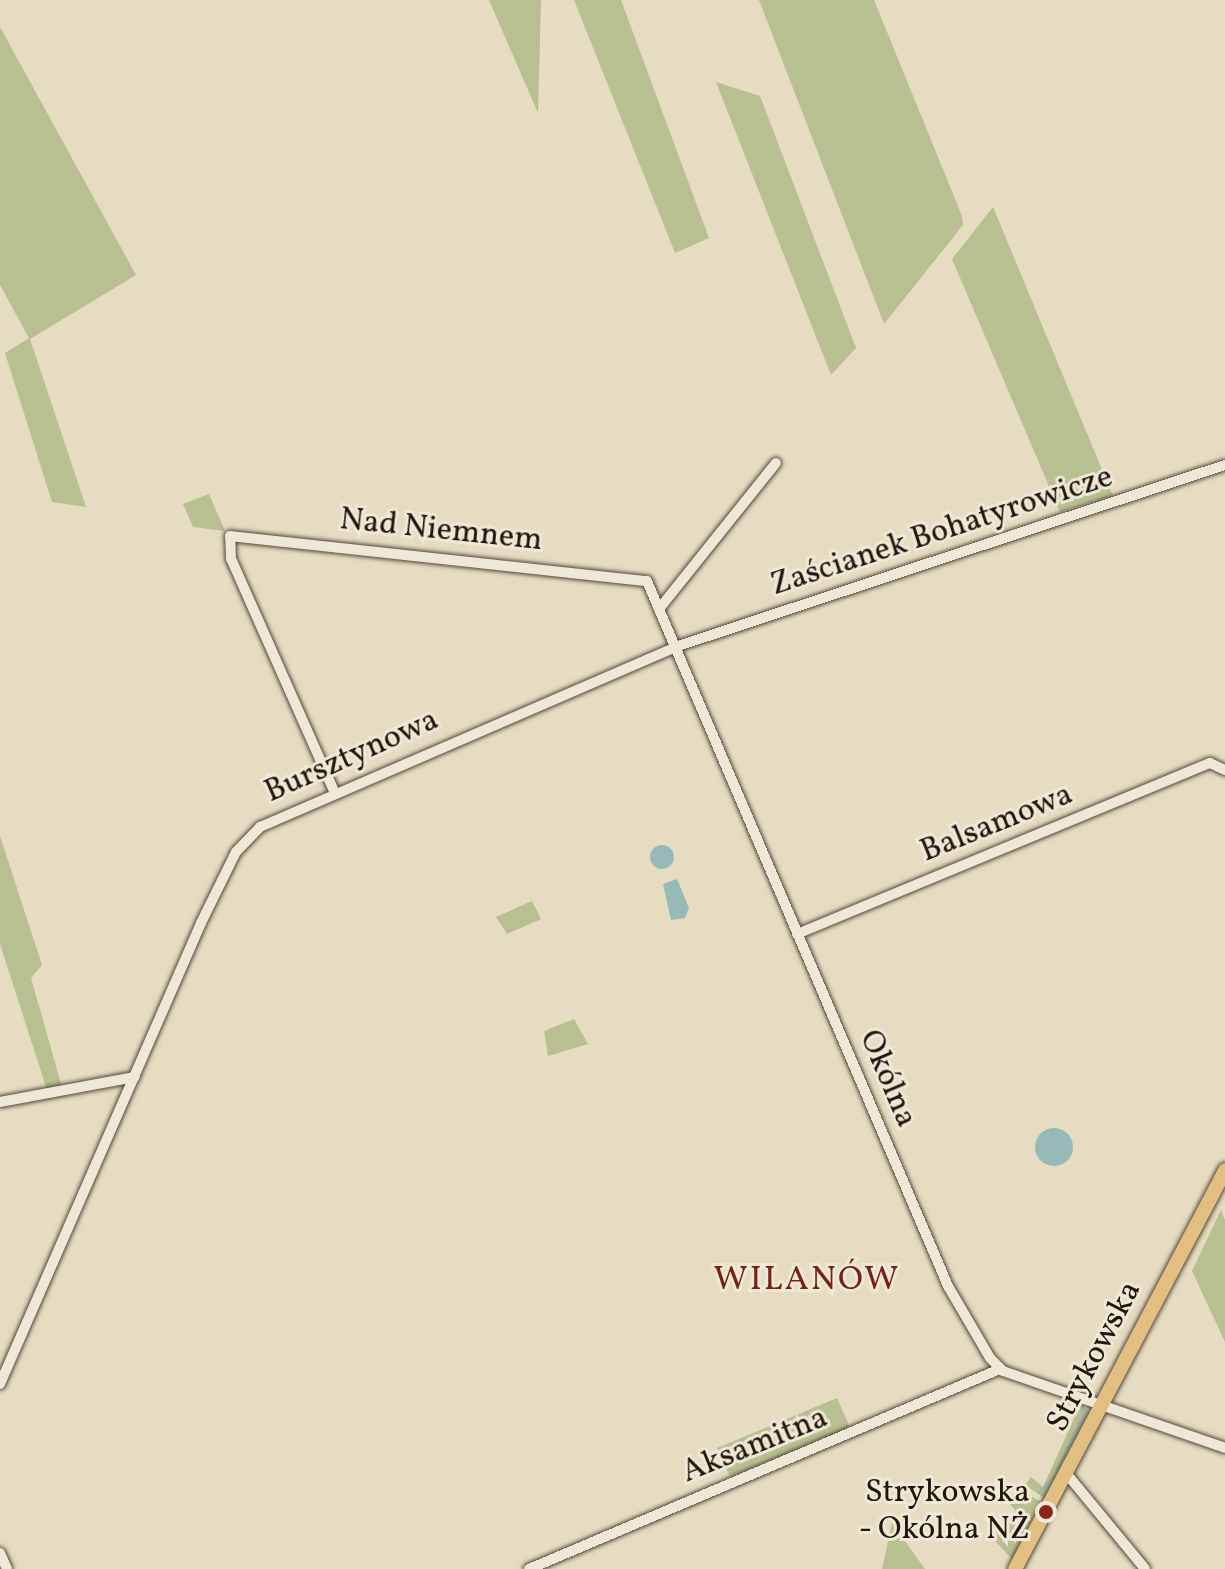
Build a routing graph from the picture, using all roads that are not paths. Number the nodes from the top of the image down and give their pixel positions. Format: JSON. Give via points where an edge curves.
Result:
{"nodes":[{"id":1,"x":776,"y":463,"type":"dead end"},
{"id":2,"x":1225,"y":465,"type":"edge"},
{"id":3,"x":647,"y":581,"type":"joint"},
{"id":4,"x":659,"y":609,"type":"junction"},
{"id":5,"x":675,"y":647,"type":"junction"},
{"id":6,"x":1225,"y":770,"type":"edge"},
{"id":7,"x":334,"y":791,"type":"junction"},
{"id":8,"x":797,"y":934,"type":"junction"},
{"id":9,"x":135,"y":1077,"type":"junction"},
{"id":10,"x":0,"y":1102,"type":"edge"},
{"id":11,"x":1225,"y":1170,"type":"edge"},
{"id":12,"x":1000,"y":1369,"type":"junction"},
{"id":13,"x":0,"y":1384,"type":"edge"},
{"id":14,"x":1102,"y":1404,"type":"junction"},
{"id":15,"x":1225,"y":1448,"type":"edge"},
{"id":16,"x":1066,"y":1473,"type":"junction"},
{"id":17,"x":0,"y":1553,"type":"edge"},
{"id":18,"x":7,"y":1569,"type":"edge"},
{"id":19,"x":529,"y":1569,"type":"edge"},
{"id":20,"x":1015,"y":1569,"type":"edge"},
{"id":21,"x":1145,"y":1569,"type":"edge"}],
"edges":[{"from":1,"to":4,"type":"street"},
{"from":2,"to":5,"type":"street","name":"Zaścianek Bohatyrowicze"},
{"from":3,"to":4,"type":"street","name":"Okólna"},
{"from":3,"to":7,"type":"street","name":"Nad Niemnem","via":[[230,536],[231,559]]},
{"from":4,"to":5,"type":"street","name":"Okólna"},
{"from":5,"to":7,"type":"street","name":"Bursztynowa"},
{"from":5,"to":8,"type":"street","name":"Okólna"},
{"from":6,"to":8,"type":"street","name":"Balsamowa","via":[[1216,762]]},
{"from":7,"to":9,"type":"street","name":"Bursztynowa","via":[[260,827],[236,852]]},
{"from":8,"to":12,"type":"street","name":"Okólna","via":[[948,1286]]},
{"from":9,"to":10,"type":"street"},
{"from":9,"to":13,"type":"street","name":"Bursztynowa"},
{"from":11,"to":14,"type":"main road","name":"Strykowska"},
{"from":12,"to":14,"type":"street"},
{"from":12,"to":19,"type":"street","name":"Aksamitna"},
{"from":14,"to":15,"type":"street"},
{"from":14,"to":16,"type":"main road","name":"Strykowska"},
{"from":16,"to":20,"type":"main road","name":"Strykowska"},
{"from":16,"to":21,"type":"street"},
{"from":17,"to":18,"type":"street"}]}
